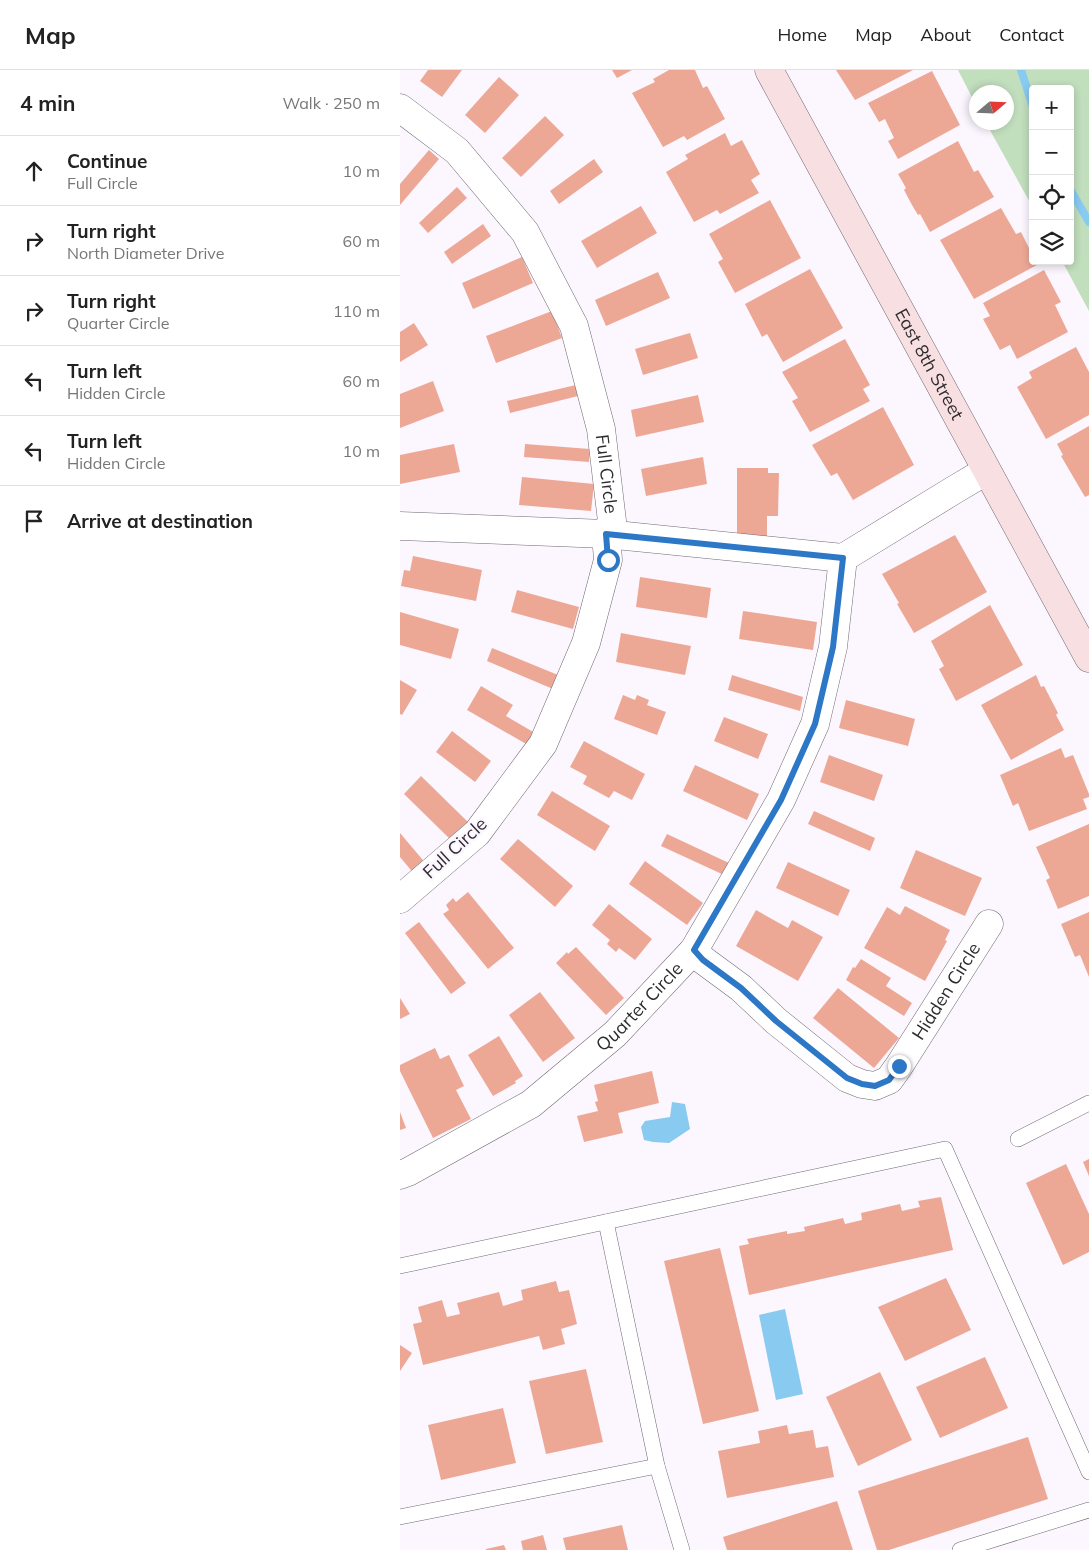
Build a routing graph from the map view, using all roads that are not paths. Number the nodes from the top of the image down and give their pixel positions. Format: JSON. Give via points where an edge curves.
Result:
{"nodes":[{"id":1,"x":769,"y":70,"type":"edge"},
{"id":2,"x":400,"y":108,"type":"edge"},
{"id":3,"x":986,"y":471,"type":"junction"},
{"id":4,"x":400,"y":526,"type":"edge"},
{"id":5,"x":606,"y":534,"type":"junction"},
{"id":6,"x":843,"y":558,"type":"junction"},
{"id":7,"x":1089,"y":658,"type":"edge"},
{"id":8,"x":400,"y":899,"type":"edge"},
{"id":9,"x":989,"y":924,"type":"dead end"},
{"id":10,"x":694,"y":950,"type":"junction"},
{"id":11,"x":1089,"y":1103,"type":"edge"},
{"id":12,"x":1018,"y":1139,"type":"dead end"},
{"id":13,"x":400,"y":1175,"type":"edge"},
{"id":14,"x":606,"y":1222,"type":"junction"},
{"id":15,"x":400,"y":1266,"type":"edge"},
{"id":16,"x":657,"y":1466,"type":"junction"},
{"id":17,"x":1089,"y":1472,"type":"edge"},
{"id":18,"x":1089,"y":1510,"type":"edge"},
{"id":19,"x":400,"y":1518,"type":"edge"},
{"id":20,"x":682,"y":1550,"type":"edge"},
{"id":21,"x":960,"y":1550,"type":"edge"}],
"edges":[{"from":1,"to":3,"type":"street","name":"East 8th Street"},
{"from":2,"to":5,"type":"street","name":"Full Circle","via":[[456,151],[525,232],[574,326],[601,428],[612,521]]},
{"from":3,"to":6,"type":"street"},
{"from":3,"to":7,"type":"street","name":"East 8th Street"},
{"from":4,"to":5,"type":"street"},
{"from":5,"to":6,"type":"street"},
{"from":5,"to":8,"type":"street","name":"Full Circle","via":[[608,560],[586,643],[543,744],[477,833]]},
{"from":6,"to":10,"type":"street","name":"Quarter Circle","via":[[833,647],[815,724],[781,800]]},
{"from":9,"to":10,"type":"street","name":"Hidden Circle","via":[[899,1066],[889,1080],[875,1086],[847,1078]]},
{"from":10,"to":13,"type":"street","name":"Quarter Circle","via":[[615,1034],[532,1104]]},
{"from":11,"to":12,"type":"lane"},
{"from":14,"to":15,"type":"lane"},
{"from":14,"to":16,"type":"lane"},
{"from":14,"to":17,"type":"lane","via":[[945,1149]]},
{"from":16,"to":19,"type":"lane"},
{"from":16,"to":20,"type":"lane"},
{"from":18,"to":21,"type":"lane"}]}
